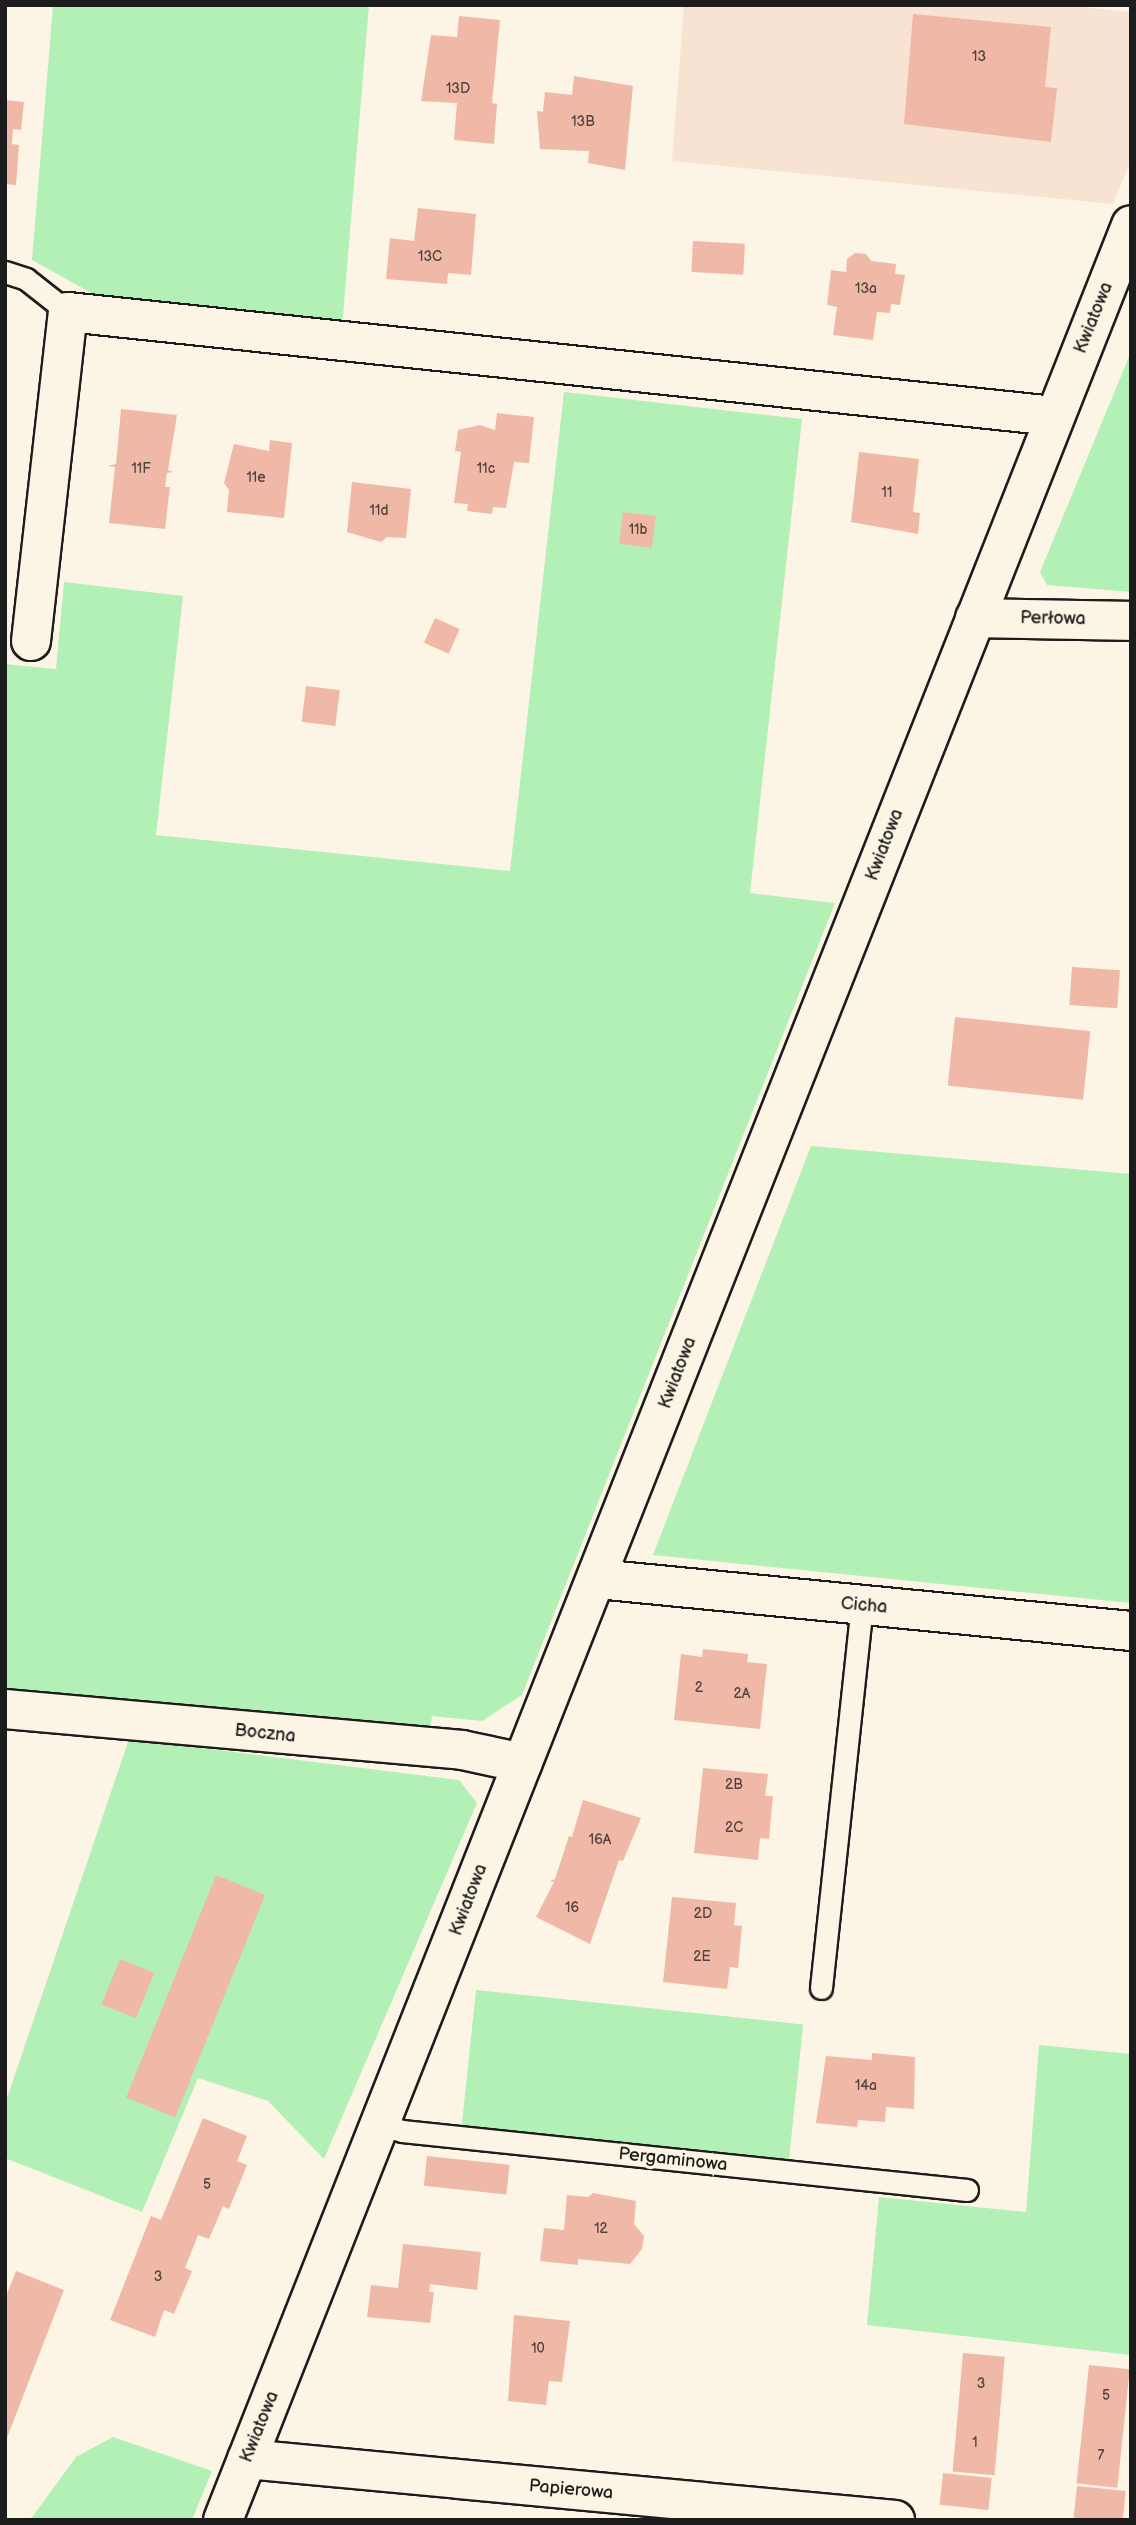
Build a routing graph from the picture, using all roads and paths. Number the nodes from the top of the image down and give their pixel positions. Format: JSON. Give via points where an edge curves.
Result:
{"nodes":[{"id":1,"x":1131,"y":225,"type":"edge"},
{"id":2,"x":5,"y":272,"type":"edge"},
{"id":3,"x":68,"y":312,"type":"junction"},
{"id":4,"x":1054,"y":416,"type":"junction"},
{"id":5,"x":975,"y":618,"type":"junction"},
{"id":6,"x":1131,"y":621,"type":"edge"},
{"id":7,"x":31,"y":641,"type":"dead end"},
{"id":8,"x":597,"y":1579,"type":"junction"},
{"id":9,"x":862,"y":1606,"type":"junction"},
{"id":10,"x":1131,"y":1631,"type":"edge"},
{"id":11,"x":5,"y":1709,"type":"edge"},
{"id":12,"x":523,"y":1763,"type":"junction"},
{"id":13,"x":821,"y":1988,"type":"dead end"},
{"id":14,"x":380,"y":2126,"type":"junction"},
{"id":15,"x":967,"y":2190,"type":"dead end"},
{"id":16,"x":247,"y":2459,"type":"junction"},
{"id":17,"x":223,"y":2520,"type":"edge"},
{"id":18,"x":895,"y":2520,"type":"edge"}],
"edges":[{"from":1,"to":4,"type":"street","name":"Kwiatowa"},
{"from":2,"to":3,"type":"lane","via":[[26,279]]},
{"from":3,"to":4,"type":"street"},
{"from":3,"to":7,"type":"street"},
{"from":4,"to":5,"type":"street","name":"Kwiatowa"},
{"from":5,"to":6,"type":"street","name":"Perłowa"},
{"from":5,"to":8,"type":"street","name":"Kwiatowa"},
{"from":8,"to":9,"type":"street","name":"Cicha"},
{"from":8,"to":12,"type":"street","name":"Kwiatowa"},
{"from":9,"to":10,"type":"street","name":"Cicha"},
{"from":9,"to":13,"type":"lane"},
{"from":11,"to":12,"type":"street","name":"Boczna","via":[[461,1750]]},
{"from":12,"to":14,"type":"street","name":"Kwiatowa"},
{"from":14,"to":15,"type":"lane","name":"Pergaminowa","via":[[402,2132]]},
{"from":14,"to":16,"type":"street","name":"Kwiatowa"},
{"from":16,"to":17,"type":"street","name":"Kwiatowa"},
{"from":16,"to":18,"type":"street","name":"Papierowa"}]}
